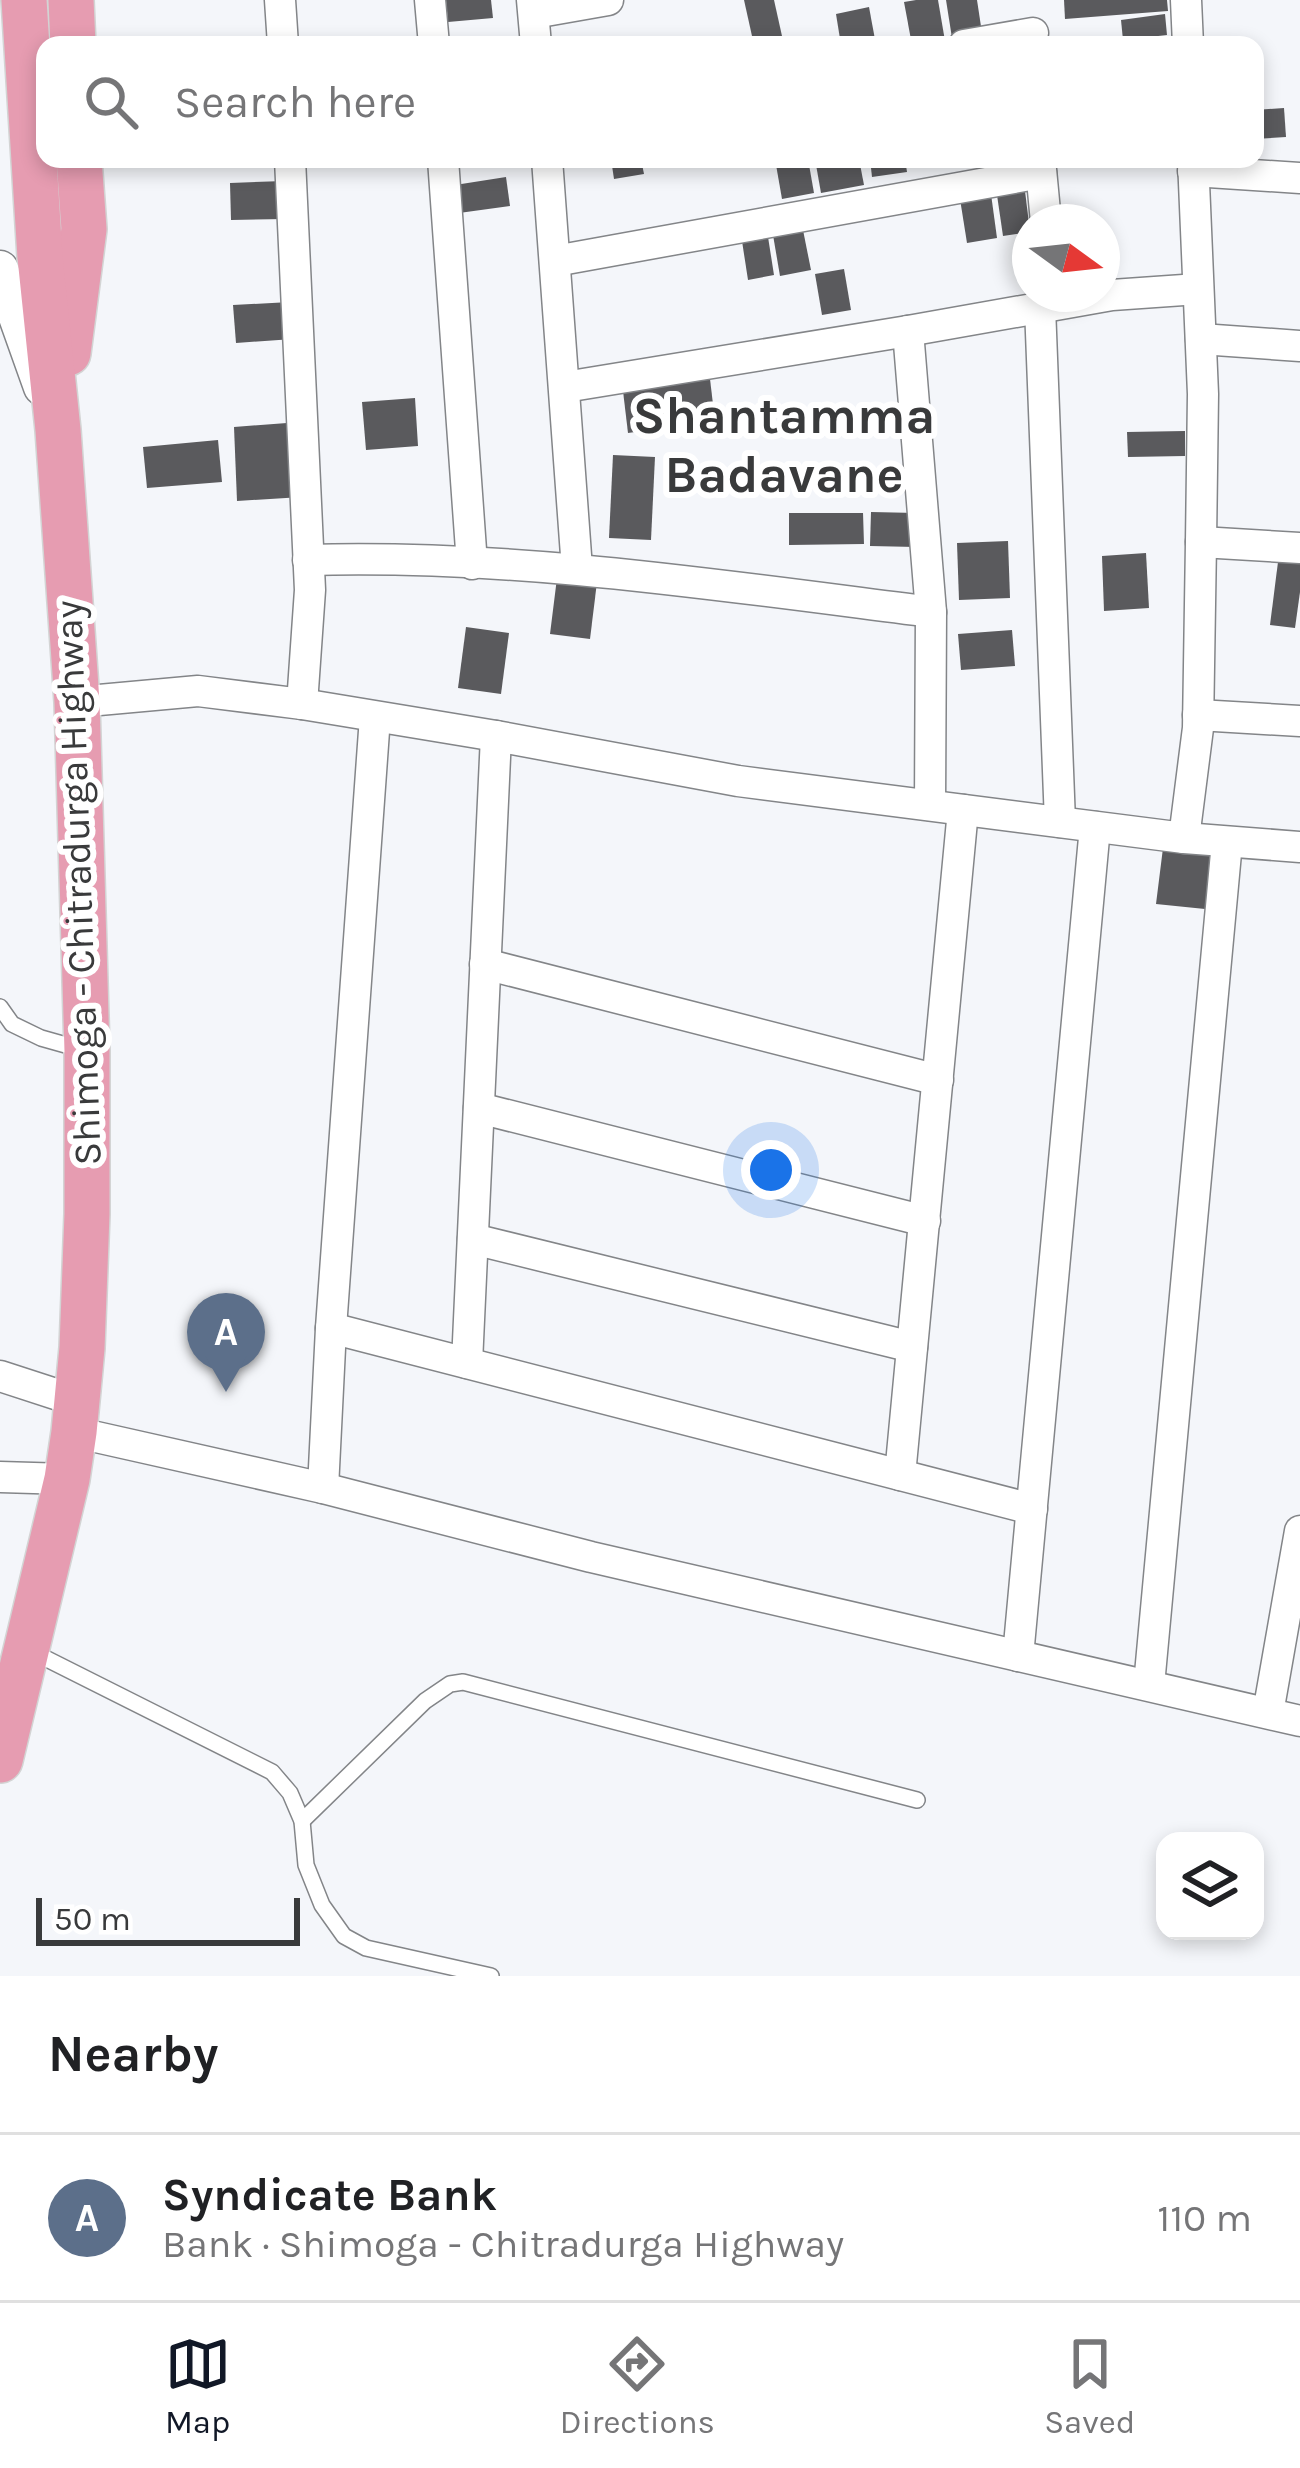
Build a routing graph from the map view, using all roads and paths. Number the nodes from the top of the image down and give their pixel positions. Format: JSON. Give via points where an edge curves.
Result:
{"nodes":[{"id":1,"x":24,"y":0,"type":"edge"},
{"id":2,"x":71,"y":0,"type":"edge"},
{"id":3,"x":280,"y":0,"type":"edge"},
{"id":4,"x":430,"y":0,"type":"edge"},
{"id":5,"x":608,"y":0,"type":"edge"},
{"id":6,"x":1031,"y":0,"type":"edge"},
{"id":7,"x":1186,"y":0,"type":"edge"},
{"id":8,"x":533,"y":6,"type":"edge"},
{"id":9,"x":73,"y":36,"type":"edge"},
{"id":10,"x":282,"y":36,"type":"edge"},
{"id":11,"x":433,"y":36,"type":"edge"},
{"id":12,"x":535,"y":36,"type":"edge"},
{"id":13,"x":1033,"y":36,"type":"edge"},
{"id":14,"x":1188,"y":36,"type":"edge"},
{"id":15,"x":80,"y":168,"type":"edge"},
{"id":16,"x":290,"y":168,"type":"edge"},
{"id":17,"x":444,"y":168,"type":"edge"},
{"id":18,"x":548,"y":168,"type":"edge"},
{"id":19,"x":1031,"y":168,"type":"edge"},
{"id":20,"x":1041,"y":168,"type":"edge"},
{"id":21,"x":1193,"y":168,"type":"edge"},
{"id":22,"x":1218,"y":168,"type":"edge"},
{"id":23,"x":1300,"y":178,"type":"edge"},
{"id":24,"x":1044,"y":204,"type":"edge"},
{"id":25,"x":555,"y":260,"type":"junction"},
{"id":26,"x":0,"y":268,"type":"edge"},
{"id":27,"x":1198,"y":289,"type":"junction"},
{"id":28,"x":1120,"y":294,"type":"edge"},
{"id":29,"x":1012,"y":310,"type":"edge"},
{"id":30,"x":1050,"y":312,"type":"edge"},
{"id":31,"x":908,"y":332,"type":"junction"},
{"id":32,"x":1201,"y":339,"type":"junction"},
{"id":33,"x":1300,"y":346,"type":"edge"},
{"id":34,"x":565,"y":386,"type":"junction"},
{"id":35,"x":58,"y":430,"type":"junction"},
{"id":36,"x":1201,"y":542,"type":"junction"},
{"id":37,"x":1300,"y":548,"type":"edge"},
{"id":38,"x":308,"y":560,"type":"junction"},
{"id":39,"x":472,"y":563,"type":"junction"},
{"id":40,"x":578,"y":568,"type":"junction"},
{"id":41,"x":931,"y":612,"type":"junction"},
{"id":42,"x":77,"y":702,"type":"junction"},
{"id":43,"x":302,"y":704,"type":"junction"},
{"id":44,"x":1198,"y":716,"type":"junction"},
{"id":45,"x":375,"y":717,"type":"junction"},
{"id":46,"x":1300,"y":721,"type":"edge"},
{"id":47,"x":496,"y":736,"type":"junction"},
{"id":48,"x":930,"y":805,"type":"junction"},
{"id":49,"x":963,"y":810,"type":"junction"},
{"id":50,"x":1060,"y":822,"type":"junction"},
{"id":51,"x":1096,"y":827,"type":"junction"},
{"id":52,"x":1184,"y":838,"type":"junction"},
{"id":53,"x":1227,"y":842,"type":"junction"},
{"id":54,"x":1300,"y":847,"type":"edge"},
{"id":55,"x":485,"y":964,"type":"junction"},
{"id":56,"x":0,"y":1007,"type":"edge"},
{"id":57,"x":87,"y":1051,"type":"junction"},
{"id":58,"x":938,"y":1080,"type":"junction"},
{"id":59,"x":479,"y":1108,"type":"junction"},
{"id":60,"x":925,"y":1221,"type":"junction"},
{"id":61,"x":472,"y":1239,"type":"junction"},
{"id":62,"x":331,"y":1328,"type":"junction"},
{"id":63,"x":912,"y":1347,"type":"junction"},
{"id":64,"x":466,"y":1363,"type":"junction"},
{"id":65,"x":0,"y":1376,"type":"edge"},
{"id":66,"x":76,"y":1416,"type":"junction"},
{"id":67,"x":900,"y":1475,"type":"junction"},
{"id":68,"x":0,"y":1477,"type":"edge"},
{"id":69,"x":67,"y":1479,"type":"junction"},
{"id":70,"x":323,"y":1488,"type":"junction"},
{"id":71,"x":1032,"y":1509,"type":"junction"},
{"id":72,"x":1300,"y":1531,"type":"edge"},
{"id":73,"x":26,"y":1649,"type":"junction"},
{"id":74,"x":1018,"y":1656,"type":"junction"},
{"id":75,"x":1149,"y":1685,"type":"junction"},
{"id":76,"x":1268,"y":1713,"type":"junction"},
{"id":77,"x":1300,"y":1721,"type":"edge"},
{"id":78,"x":0,"y":1760,"type":"edge"},
{"id":79,"x":917,"y":1800,"type":"dead end"},
{"id":80,"x":302,"y":1821,"type":"junction"},
{"id":81,"x":491,"y":1976,"type":"edge"}],
"edges":[{"from":1,"to":35,"type":"main road","name":"Shimoga - Chitradurga Highway"},
{"from":2,"to":9,"type":"main road"},
{"from":3,"to":10,"type":"street"},
{"from":4,"to":11,"type":"street"},
{"from":5,"to":8,"type":"street"},
{"from":6,"to":13,"type":"street"},
{"from":7,"to":14,"type":"street"},
{"from":8,"to":12,"type":"street"},
{"from":15,"to":35,"type":"main road","via":[[83,229]]},
{"from":16,"to":38,"type":"street"},
{"from":17,"to":39,"type":"street"},
{"from":18,"to":25,"type":"street"},
{"from":19,"to":25,"type":"street"},
{"from":20,"to":24,"type":"street"},
{"from":21,"to":27,"type":"street"},
{"from":22,"to":23,"type":"street"},
{"from":25,"to":34,"type":"street"},
{"from":26,"to":35,"type":"street"},
{"from":27,"to":28,"type":"street"},
{"from":27,"to":32,"type":"street"},
{"from":29,"to":31,"type":"street"},
{"from":30,"to":50,"type":"street"},
{"from":31,"to":34,"type":"street"},
{"from":31,"to":41,"type":"street"},
{"from":32,"to":33,"type":"street"},
{"from":32,"to":36,"type":"street"},
{"from":34,"to":40,"type":"street"},
{"from":35,"to":42,"type":"main road","name":"Shimoga - Chitradurga Highway"},
{"from":36,"to":37,"type":"street"},
{"from":36,"to":44,"type":"street"},
{"from":38,"to":39,"type":"street"},
{"from":38,"to":43,"type":"street"},
{"from":39,"to":40,"type":"street"},
{"from":40,"to":41,"type":"street"},
{"from":41,"to":48,"type":"street"},
{"from":42,"to":43,"type":"street","via":[[198,691]]},
{"from":42,"to":57,"type":"main road","name":"Shimoga - Chitradurga Highway"},
{"from":43,"to":45,"type":"street"},
{"from":44,"to":46,"type":"street"},
{"from":44,"to":52,"type":"street"},
{"from":45,"to":47,"type":"street"},
{"from":45,"to":62,"type":"street"},
{"from":47,"to":48,"type":"street","via":[[738,781]]},
{"from":47,"to":55,"type":"street"},
{"from":48,"to":49,"type":"street"},
{"from":49,"to":50,"type":"street"},
{"from":49,"to":58,"type":"street"},
{"from":50,"to":51,"type":"street"},
{"from":51,"to":52,"type":"street"},
{"from":51,"to":71,"type":"street"},
{"from":52,"to":53,"type":"street"},
{"from":53,"to":54,"type":"street"},
{"from":53,"to":75,"type":"street"},
{"from":55,"to":58,"type":"street"},
{"from":55,"to":59,"type":"street"},
{"from":56,"to":57,"type":"lane","via":[[12,1024]]},
{"from":57,"to":66,"type":"main road","name":"Shimoga - Chitradurga Highway"},
{"from":58,"to":60,"type":"street"},
{"from":59,"to":60,"type":"street"},
{"from":59,"to":61,"type":"street"},
{"from":60,"to":63,"type":"street"},
{"from":61,"to":63,"type":"street"},
{"from":61,"to":64,"type":"street"},
{"from":62,"to":64,"type":"street"},
{"from":62,"to":70,"type":"street"},
{"from":63,"to":67,"type":"street"},
{"from":64,"to":67,"type":"street"},
{"from":65,"to":66,"type":"street"},
{"from":66,"to":69,"type":"main road","name":"Shimoga - Chitradurga Highway"},
{"from":66,"to":70,"type":"street"},
{"from":67,"to":71,"type":"street"},
{"from":68,"to":69,"type":"street"},
{"from":69,"to":73,"type":"main road","name":"Shimoga - Chitradurga Highway"},
{"from":70,"to":74,"type":"street"},
{"from":71,"to":74,"type":"street"},
{"from":72,"to":76,"type":"street"},
{"from":73,"to":78,"type":"main road","name":"Shimoga - Chitradurga Highway"},
{"from":73,"to":80,"type":"lane","via":[[272,1772]]},
{"from":74,"to":75,"type":"street"},
{"from":75,"to":76,"type":"street"},
{"from":76,"to":77,"type":"street"},
{"from":79,"to":80,"type":"lane","via":[[463,1682],[425,1700]]},
{"from":80,"to":81,"type":"lane","via":[[306,1865],[344,1936]]}]}
